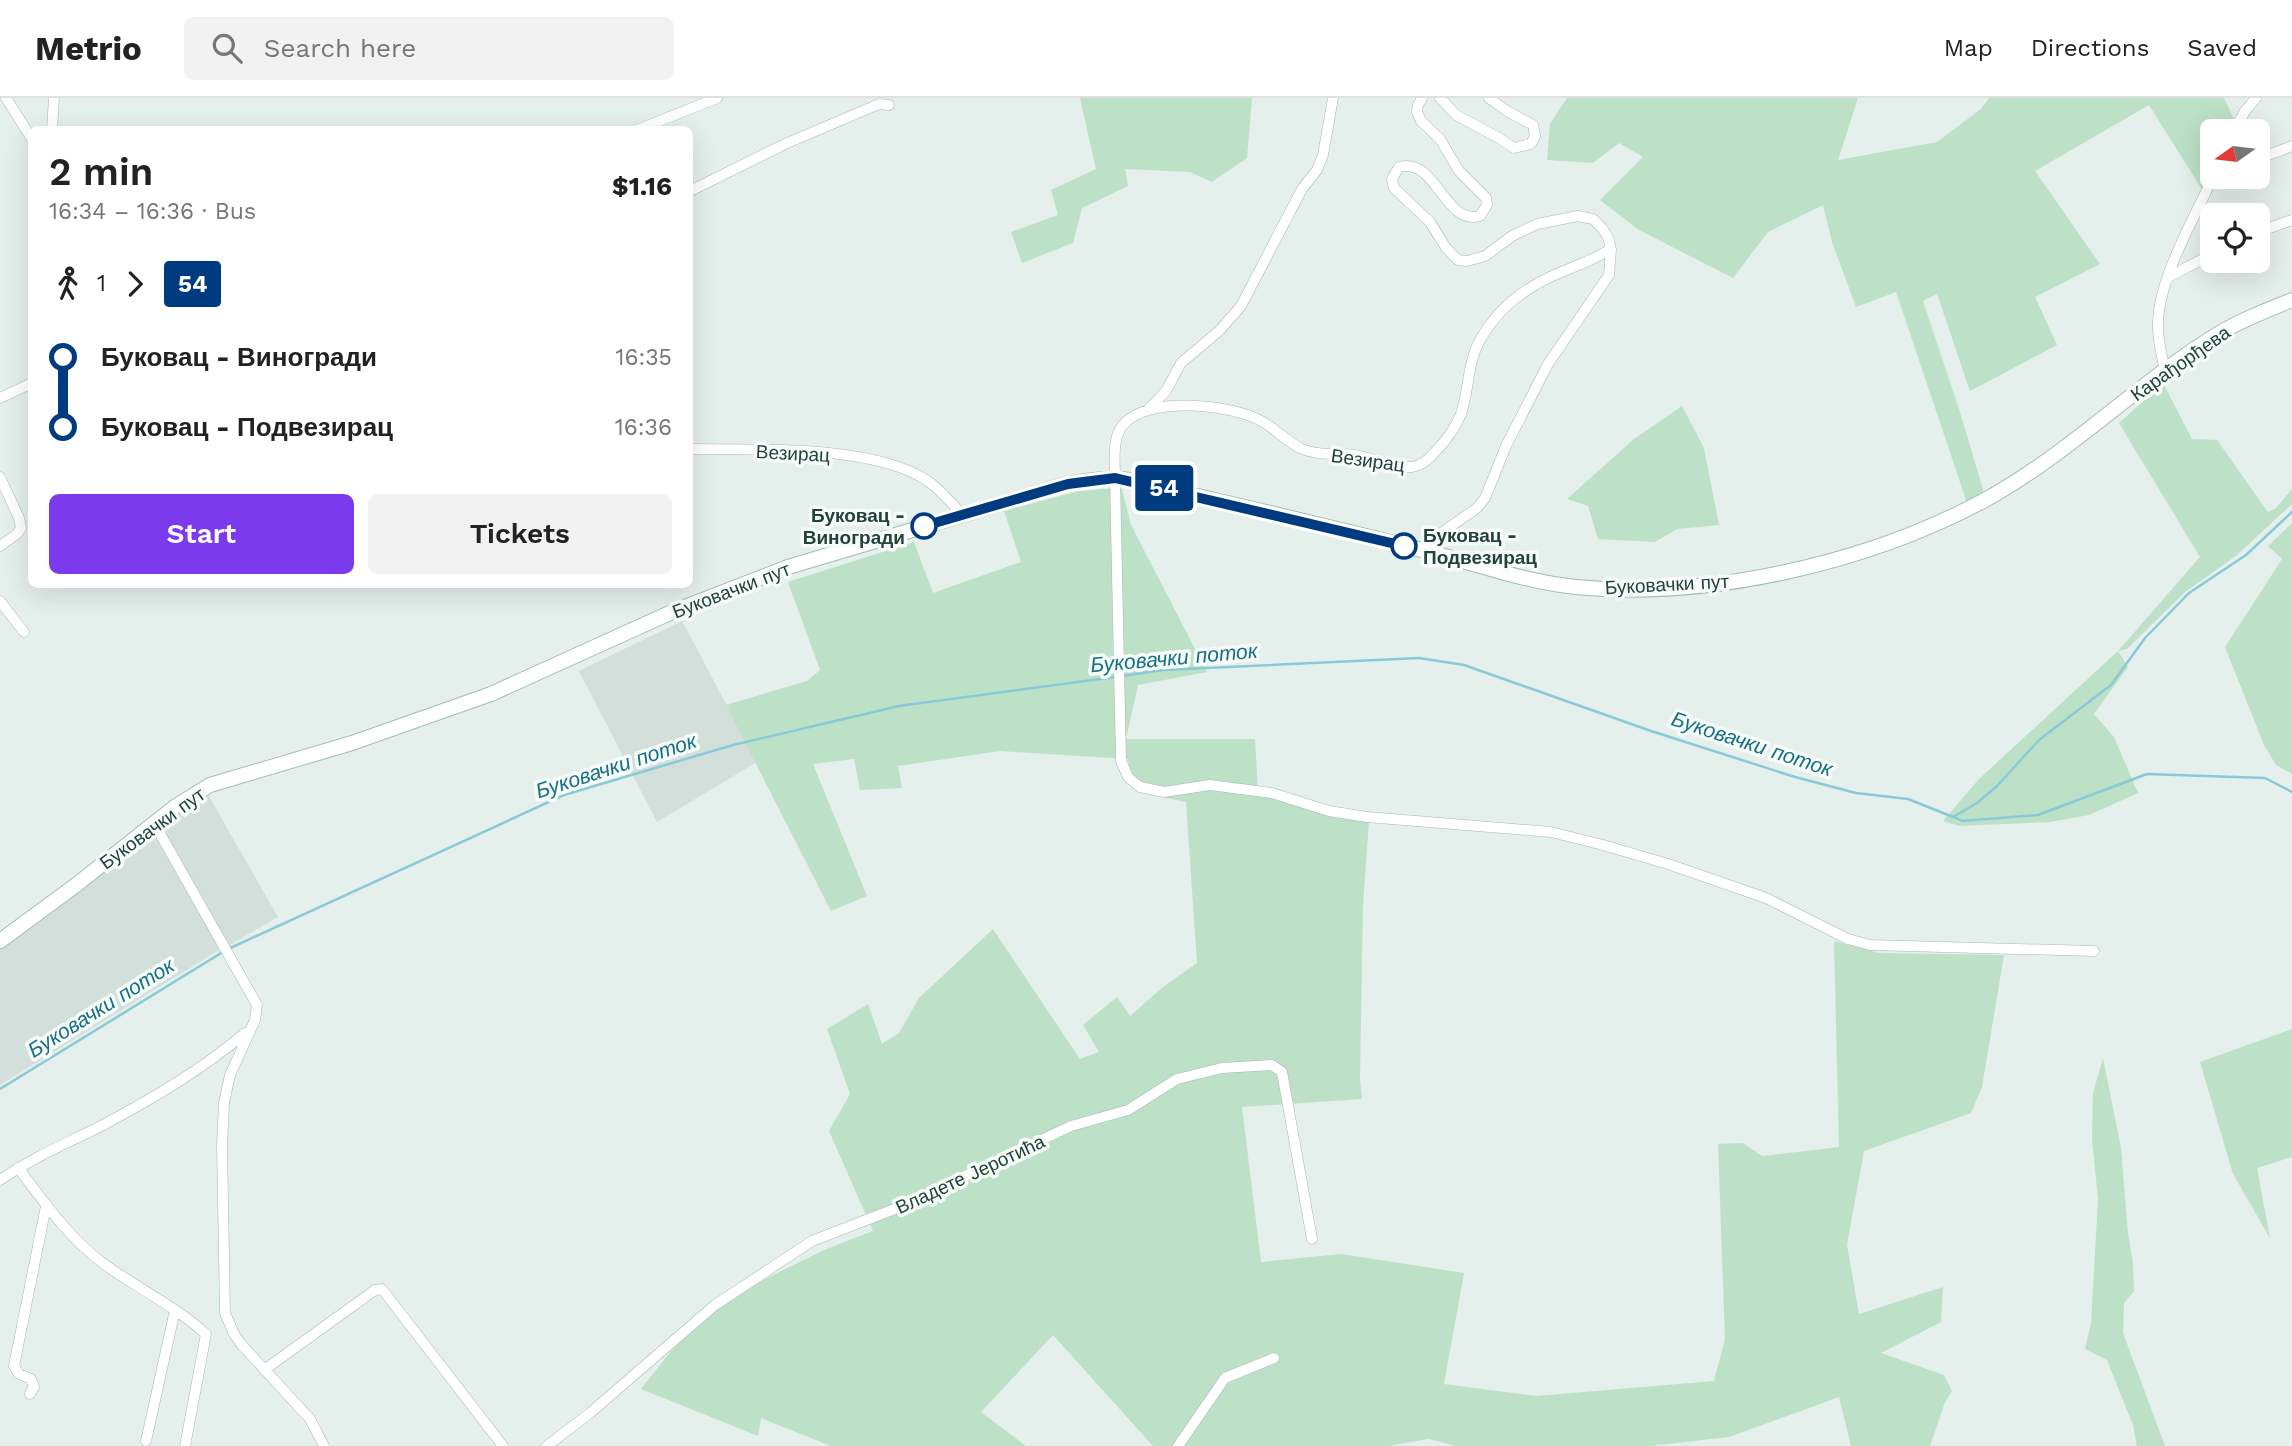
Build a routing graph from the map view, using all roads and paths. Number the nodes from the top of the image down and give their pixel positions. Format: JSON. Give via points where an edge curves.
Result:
{"nodes":[{"id":1,"x":6,"y":98,"type":"edge"},
{"id":2,"x":54,"y":98,"type":"edge"},
{"id":3,"x":717,"y":98,"type":"edge"},
{"id":4,"x":1333,"y":98,"type":"edge"},
{"id":5,"x":1422,"y":98,"type":"edge"},
{"id":6,"x":1440,"y":98,"type":"edge"},
{"id":7,"x":1489,"y":98,"type":"edge"},
{"id":8,"x":2256,"y":98,"type":"edge"},
{"id":9,"x":889,"y":105,"type":"dead end"},
{"id":10,"x":2241,"y":119,"type":"edge"},
{"id":11,"x":52,"y":126,"type":"edge"},
{"id":12,"x":647,"y":126,"type":"edge"},
{"id":13,"x":28,"y":133,"type":"edge"},
{"id":14,"x":2292,"y":146,"type":"edge"},
{"id":15,"x":2270,"y":154,"type":"edge"},
{"id":16,"x":2208,"y":189,"type":"edge"},
{"id":17,"x":693,"y":190,"type":"edge"},
{"id":18,"x":2292,"y":220,"type":"edge"},
{"id":19,"x":2270,"y":228,"type":"edge"},
{"id":20,"x":1611,"y":250,"type":"junction"},
{"id":21,"x":2200,"y":260,"type":"edge"},
{"id":22,"x":2167,"y":278,"type":"junction"},
{"id":23,"x":2292,"y":300,"type":"edge"},
{"id":24,"x":2165,"y":371,"type":"junction"},
{"id":25,"x":28,"y":385,"type":"edge"},
{"id":26,"x":0,"y":398,"type":"edge"},
{"id":27,"x":1149,"y":409,"type":"junction"},
{"id":28,"x":2109,"y":415,"type":"joint"},
{"id":29,"x":693,"y":449,"type":"edge"},
{"id":30,"x":0,"y":477,"type":"edge"},
{"id":31,"x":1115,"y":478,"type":"junction"},
{"id":32,"x":962,"y":515,"type":"junction"},
{"id":33,"x":0,"y":546,"type":"edge"},
{"id":34,"x":1428,"y":551,"type":"junction"},
{"id":35,"x":0,"y":601,"type":"edge"},
{"id":36,"x":24,"y":632,"type":"dead end"},
{"id":37,"x":154,"y":823,"type":"junction"},
{"id":38,"x":0,"y":941,"type":"edge"},
{"id":39,"x":2094,"y":951,"type":"dead end"},
{"id":40,"x":248,"y":1031,"type":"junction"},
{"id":41,"x":18,"y":1168,"type":"junction"},
{"id":42,"x":0,"y":1180,"type":"edge"},
{"id":43,"x":46,"y":1206,"type":"junction"},
{"id":44,"x":1312,"y":1239,"type":"dead end"},
{"id":45,"x":176,"y":1310,"type":"junction"},
{"id":46,"x":1274,"y":1358,"type":"dead end"},
{"id":47,"x":264,"y":1370,"type":"junction"},
{"id":48,"x":30,"y":1394,"type":"dead end"},
{"id":49,"x":146,"y":1441,"type":"dead end"},
{"id":50,"x":555,"y":1445,"type":"edge"},
{"id":51,"x":185,"y":1446,"type":"edge"},
{"id":52,"x":324,"y":1446,"type":"edge"},
{"id":53,"x":503,"y":1446,"type":"edge"},
{"id":54,"x":1178,"y":1446,"type":"edge"}],
"edges":[{"from":1,"to":13,"type":"street"},
{"from":2,"to":11,"type":"street"},
{"from":3,"to":12,"type":"street"},
{"from":4,"to":27,"type":"street","via":[[1317,170],[1302,189],[1241,306],[1181,363],[1166,391]]},
{"from":5,"to":20,"type":"street","via":[[1417,112],[1420,121],[1440,139],[1487,205],[1480,216],[1465,215],[1415,167],[1399,167],[1392,179],[1394,188],[1430,222],[1458,260],[1485,256],[1537,224],[1578,216],[1593,219],[1602,228]]},
{"from":6,"to":7,"type":"street","via":[[1456,115],[1514,148],[1531,144],[1533,125]]},
{"from":8,"to":10,"type":"street"},
{"from":9,"to":17,"type":"street","via":[[879,104],[785,144]]},
{"from":14,"to":15,"type":"street"},
{"from":16,"to":22,"type":"street"},
{"from":18,"to":19,"type":"street"},
{"from":20,"to":27,"type":"street","name":"Везирац","via":[[1549,277],[1507,304],[1479,343],[1468,372],[1461,414],[1447,439],[1416,466],[1305,450],[1263,422],[1224,407]]},
{"from":20,"to":34,"type":"street","via":[[1609,275],[1548,364],[1485,498],[1434,538]]},
{"from":21,"to":22,"type":"street"},
{"from":22,"to":24,"type":"street","via":[[2158,324]]},
{"from":23,"to":24,"type":"street","name":"Карађорђева","via":[[2228,328]]},
{"from":24,"to":28,"type":"street","name":"Карађорђева"},
{"from":25,"to":26,"type":"street"},
{"from":27,"to":31,"type":"street","via":[[1121,426]]},
{"from":28,"to":34,"type":"street","name":"Буковачки пут","via":[[2015,483],[1955,515],[1863,551],[1774,574],[1674,588],[1600,589],[1533,580]]},
{"from":29,"to":32,"type":"street","name":"Везирац","via":[[821,452],[886,463],[927,481]]},
{"from":30,"to":33,"type":"street","via":[[20,528]]},
{"from":31,"to":32,"type":"street","name":"Буковачки пут","via":[[1068,484]]},
{"from":31,"to":34,"type":"street","name":"Буковачки пут"},
{"from":31,"to":39,"type":"street","via":[[1121,761],[1128,777],[1140,787],[1164,792],[1210,785],[1272,793],[1367,817],[1552,832],[1668,864],[1766,898],[1848,939],[1870,945]]},
{"from":32,"to":37,"type":"street","name":"Буковачки пут","via":[[788,567],[672,612],[491,694],[352,743],[223,780]]},
{"from":35,"to":36,"type":"street"},
{"from":37,"to":38,"type":"street","name":"Буковачки пут"},
{"from":37,"to":40,"type":"street","via":[[256,1000],[255,1020]]},
{"from":40,"to":41,"type":"street","via":[[223,1052],[105,1124]]},
{"from":40,"to":47,"type":"street","via":[[230,1075],[222,1124],[224,1300],[234,1334]]},
{"from":41,"to":42,"type":"street"},
{"from":41,"to":43,"type":"street"},
{"from":43,"to":45,"type":"street","via":[[102,1263]]},
{"from":43,"to":48,"type":"street","via":[[14,1366],[31,1379],[34,1387]]},
{"from":44,"to":50,"type":"street","name":"Владете Јеротића","via":[[1282,1072],[1272,1065],[1199,1073],[1177,1079],[1128,1110],[1071,1126],[897,1208],[812,1241],[715,1305]]},
{"from":45,"to":49,"type":"street"},
{"from":45,"to":51,"type":"street","via":[[206,1334]]},
{"from":46,"to":54,"type":"street","via":[[1225,1378]]},
{"from":47,"to":52,"type":"street","via":[[310,1419]]},
{"from":47,"to":53,"type":"street","via":[[382,1289]]}]}
